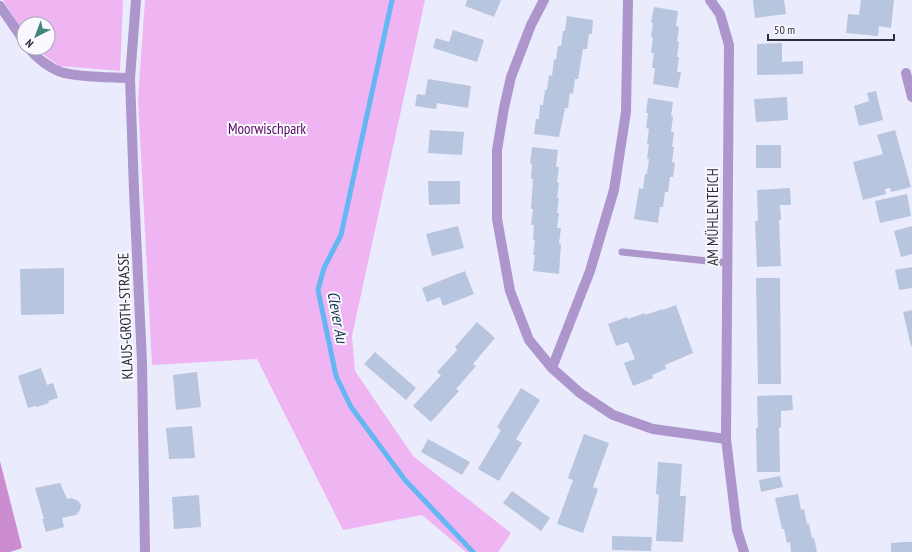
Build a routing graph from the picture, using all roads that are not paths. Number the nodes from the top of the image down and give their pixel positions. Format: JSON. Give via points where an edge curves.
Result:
{"nodes":[{"id":1,"x":136,"y":0,"type":"edge"},
{"id":2,"x":544,"y":0,"type":"edge"},
{"id":3,"x":628,"y":0,"type":"edge"},
{"id":4,"x":710,"y":0,"type":"edge"},
{"id":5,"x":0,"y":6,"type":"edge"},
{"id":6,"x":16,"y":29,"type":"edge"},
{"id":7,"x":37,"y":56,"type":"edge"},
{"id":8,"x":906,"y":73,"type":"dead end"},
{"id":9,"x":130,"y":78,"type":"junction"},
{"id":10,"x":912,"y":97,"type":"edge"},
{"id":11,"x":622,"y":252,"type":"dead end"},
{"id":12,"x":727,"y":264,"type":"junction"},
{"id":13,"x":552,"y":368,"type":"junction"},
{"id":14,"x":726,"y":439,"type":"junction"},
{"id":15,"x":145,"y":552,"type":"edge"},
{"id":16,"x":744,"y":552,"type":"edge"}],
"edges":[{"from":1,"to":9,"type":"street","name":"KLAUS-GROTH-STRASSE"},
{"from":2,"to":13,"type":"street","via":[[531,25],[511,77],[504,108],[497,150],[498,219],[512,295],[529,340]]},
{"from":3,"to":13,"type":"street","via":[[626,112],[614,190],[590,271]]},
{"from":4,"to":12,"type":"street","name":"AM MÜHLENTEICH","via":[[720,14],[729,45]]},
{"from":5,"to":6,"type":"street"},
{"from":7,"to":9,"type":"street","via":[[61,72]]},
{"from":8,"to":10,"type":"street"},
{"from":9,"to":15,"type":"street","name":"KLAUS-GROTH-STRASSE","via":[[142,362]]},
{"from":11,"to":12,"type":"lane"},
{"from":12,"to":14,"type":"street","name":"AM MÜHLENTEICH"},
{"from":13,"to":14,"type":"street","via":[[580,393],[613,415],[653,429]]},
{"from":14,"to":16,"type":"street","name":"AM MÜHLENTEICH","via":[[737,530]]}]}
